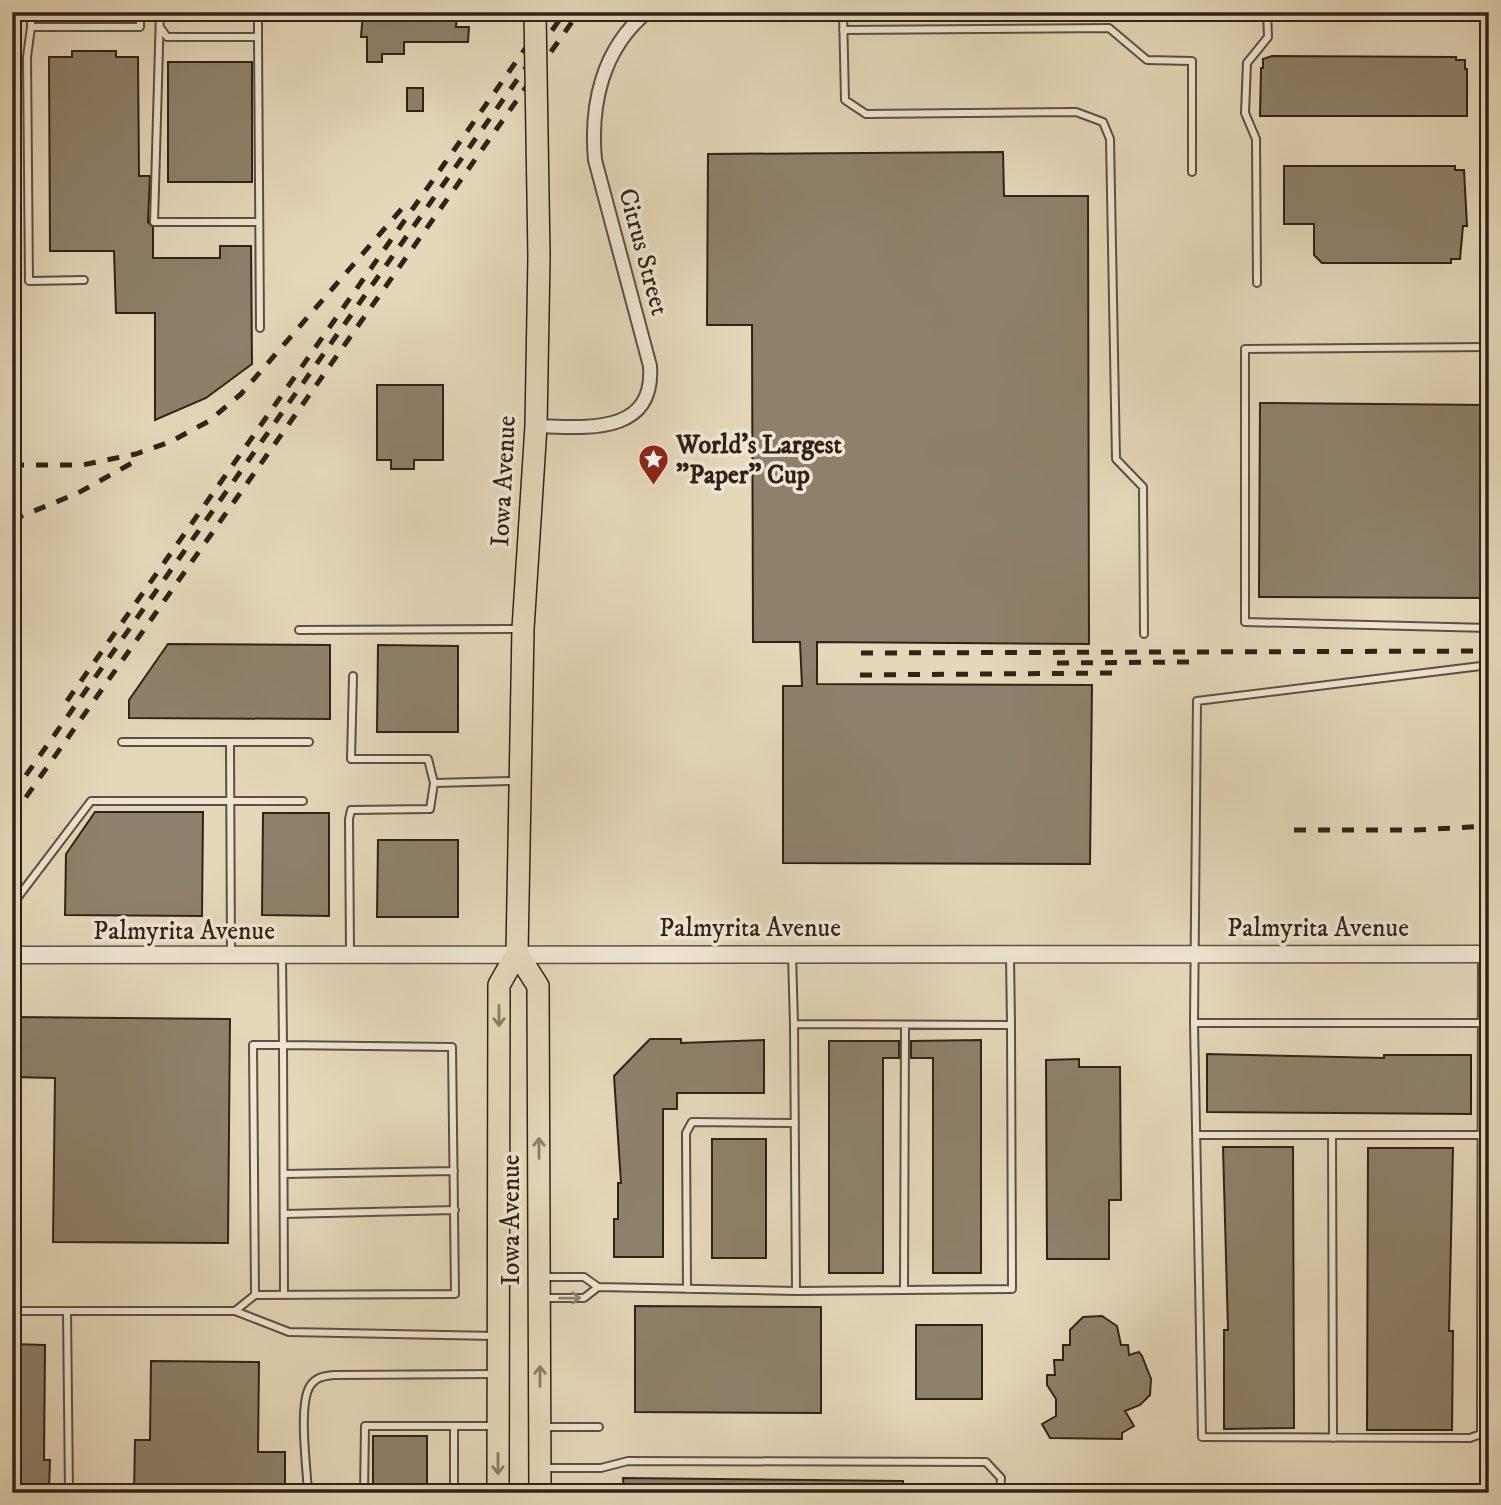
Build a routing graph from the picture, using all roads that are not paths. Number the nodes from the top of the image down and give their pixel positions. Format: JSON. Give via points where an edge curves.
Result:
{"nodes":[{"id":1,"x":31,"y":12,"type":"edge"},
{"id":2,"x":140,"y":12,"type":"edge"},
{"id":3,"x":159,"y":12,"type":"edge"},
{"id":4,"x":535,"y":12,"type":"edge"},
{"id":5,"x":647,"y":12,"type":"edge"},
{"id":6,"x":843,"y":12,"type":"edge"},
{"id":7,"x":1267,"y":12,"type":"edge"},
{"id":8,"x":1486,"y":12,"type":"edge"},
{"id":9,"x":258,"y":14,"type":"edge"},
{"id":10,"x":160,"y":26,"type":"junction"},
{"id":11,"x":31,"y":27,"type":"junction"},
{"id":12,"x":843,"y":30,"type":"junction"},
{"id":13,"x":258,"y":37,"type":"junction"},
{"id":14,"x":1489,"y":141,"type":"edge"},
{"id":15,"x":1192,"y":172,"type":"dead end"},
{"id":16,"x":259,"y":222,"type":"junction"},
{"id":17,"x":83,"y":280,"type":"dead end"},
{"id":18,"x":1256,"y":283,"type":"dead end"},
{"id":19,"x":260,"y":328,"type":"dead end"},
{"id":20,"x":1489,"y":347,"type":"edge"},
{"id":21,"x":536,"y":426,"type":"junction"},
{"id":22,"x":1489,"y":628,"type":"edge"},
{"id":23,"x":523,"y":629,"type":"junction"},
{"id":24,"x":299,"y":630,"type":"dead end"},
{"id":25,"x":1144,"y":634,"type":"dead end"},
{"id":26,"x":1489,"y":665,"type":"edge"},
{"id":27,"x":353,"y":676,"type":"dead end"},
{"id":28,"x":122,"y":742,"type":"dead end"},
{"id":29,"x":230,"y":742,"type":"junction"},
{"id":30,"x":309,"y":742,"type":"dead end"},
{"id":31,"x":520,"y":781,"type":"junction"},
{"id":32,"x":434,"y":783,"type":"junction"},
{"id":33,"x":230,"y":801,"type":"junction"},
{"id":34,"x":303,"y":801,"type":"dead end"},
{"id":35,"x":12,"y":905,"type":"edge"},
{"id":36,"x":1010,"y":952,"type":"junction"},
{"id":37,"x":1196,"y":952,"type":"junction"},
{"id":38,"x":350,"y":953,"type":"junction"},
{"id":39,"x":517,"y":953,"type":"junction"},
{"id":40,"x":792,"y":953,"type":"junction"},
{"id":41,"x":1485,"y":953,"type":"edge"},
{"id":42,"x":12,"y":955,"type":"edge"},
{"id":43,"x":231,"y":956,"type":"junction"},
{"id":44,"x":282,"y":956,"type":"junction"},
{"id":45,"x":1194,"y":1023,"type":"junction"},
{"id":46,"x":1483,"y":1023,"type":"junction"},
{"id":47,"x":794,"y":1024,"type":"junction"},
{"id":48,"x":905,"y":1025,"type":"junction"},
{"id":49,"x":1011,"y":1025,"type":"junction"},
{"id":50,"x":283,"y":1045,"type":"junction"},
{"id":51,"x":795,"y":1123,"type":"junction"},
{"id":52,"x":1196,"y":1135,"type":"junction"},
{"id":53,"x":1332,"y":1135,"type":"junction"},
{"id":54,"x":1482,"y":1135,"type":"junction"},
{"id":55,"x":454,"y":1171,"type":"junction"},
{"id":56,"x":284,"y":1174,"type":"junction"},
{"id":57,"x":455,"y":1210,"type":"junction"},
{"id":58,"x":284,"y":1214,"type":"junction"},
{"id":59,"x":598,"y":1287,"type":"junction"},
{"id":60,"x":539,"y":1288,"type":"junction"},
{"id":61,"x":687,"y":1289,"type":"junction"},
{"id":62,"x":904,"y":1290,"type":"junction"},
{"id":63,"x":796,"y":1291,"type":"junction"},
{"id":64,"x":255,"y":1295,"type":"junction"},
{"id":65,"x":284,"y":1295,"type":"junction"},
{"id":66,"x":12,"y":1311,"type":"edge"},
{"id":67,"x":67,"y":1311,"type":"junction"},
{"id":68,"x":235,"y":1311,"type":"junction"},
{"id":69,"x":498,"y":1336,"type":"junction"},
{"id":70,"x":498,"y":1374,"type":"junction"},
{"id":71,"x":454,"y":1426,"type":"junction"},
{"id":72,"x":498,"y":1426,"type":"junction"},
{"id":73,"x":540,"y":1427,"type":"junction"},
{"id":74,"x":598,"y":1427,"type":"dead end"},
{"id":75,"x":1333,"y":1438,"type":"junction"},
{"id":76,"x":540,"y":1468,"type":"junction"},
{"id":77,"x":69,"y":1493,"type":"edge"},
{"id":78,"x":308,"y":1493,"type":"edge"},
{"id":79,"x":364,"y":1493,"type":"edge"},
{"id":80,"x":454,"y":1493,"type":"edge"},
{"id":81,"x":498,"y":1493,"type":"edge"},
{"id":82,"x":540,"y":1493,"type":"edge"},
{"id":83,"x":1000,"y":1493,"type":"edge"}],
"edges":[{"from":1,"to":11,"type":"lane"},
{"from":2,"to":11,"type":"lane","via":[[140,27]]},
{"from":3,"to":10,"type":"lane"},
{"from":4,"to":21,"type":"main road","name":"Iowa Avenue","bridge":true},
{"from":5,"to":21,"type":"street","name":"Citrus Street","via":[[606,66],[593,129],[594,160],[650,366],[649,389],[646,400],[631,415],[607,426]]},
{"from":6,"to":12,"type":"lane"},
{"from":7,"to":18,"type":"lane","via":[[1268,37],[1247,63],[1245,113],[1256,139]]},
{"from":8,"to":14,"type":"lane"},
{"from":9,"to":13,"type":"lane"},
{"from":10,"to":13,"type":"lane","via":[[167,37]]},
{"from":10,"to":16,"type":"lane","via":[[154,222]]},
{"from":11,"to":17,"type":"lane","via":[[27,57],[29,281]]},
{"from":12,"to":15,"type":"lane","via":[[1109,28],[1147,60],[1192,61]]},
{"from":12,"to":25,"type":"lane","via":[[845,100],[866,114],[1076,112],[1103,122],[1110,139],[1116,459],[1143,487]]},
{"from":13,"to":16,"type":"lane"},
{"from":16,"to":19,"type":"lane"},
{"from":20,"to":22,"type":"lane","via":[[1245,349],[1245,622]]},
{"from":21,"to":23,"type":"main road","name":"Iowa Avenue"},
{"from":23,"to":24,"type":"lane"},
{"from":23,"to":31,"type":"main road","name":"Iowa Avenue"},
{"from":26,"to":37,"type":"lane","via":[[1197,701]]},
{"from":27,"to":32,"type":"lane","via":[[351,759],[428,759]]},
{"from":28,"to":29,"type":"lane"},
{"from":29,"to":30,"type":"lane"},
{"from":29,"to":33,"type":"lane"},
{"from":31,"to":32,"type":"lane"},
{"from":31,"to":39,"type":"main road","name":"Iowa Avenue"},
{"from":32,"to":38,"type":"lane","via":[[430,810],[351,810]]},
{"from":33,"to":34,"type":"lane"},
{"from":33,"to":35,"type":"lane","via":[[91,801]]},
{"from":33,"to":43,"type":"lane"},
{"from":36,"to":37,"type":"street","name":"Palmyrita Avenue"},
{"from":36,"to":40,"type":"street","name":"Palmyrita Avenue"},
{"from":36,"to":49,"type":"lane"},
{"from":37,"to":41,"type":"street","name":"Palmyrita Avenue"},
{"from":37,"to":45,"type":"lane"},
{"from":38,"to":39,"type":"street","name":"Palmyrita Avenue"},
{"from":38,"to":44,"type":"street","name":"Palmyrita Avenue"},
{"from":39,"to":40,"type":"street","name":"Palmyrita Avenue"},
{"from":60,"to":39,"type":"main road","name":"Iowa Avenue","one_way":true,"via":[[538,986]]},
{"from":39,"to":69,"type":"main road","name":"Iowa Avenue","one_way":true,"via":[[499,985]]},
{"from":40,"to":47,"type":"lane"},
{"from":41,"to":46,"type":"lane"},
{"from":42,"to":43,"type":"street","name":"Palmyrita Avenue"},
{"from":43,"to":44,"type":"street","name":"Palmyrita Avenue"},
{"from":44,"to":50,"type":"lane"},
{"from":45,"to":46,"type":"lane"},
{"from":45,"to":52,"type":"lane"},
{"from":46,"to":54,"type":"lane"},
{"from":47,"to":48,"type":"lane"},
{"from":47,"to":51,"type":"lane"},
{"from":48,"to":49,"type":"lane"},
{"from":48,"to":62,"type":"lane"},
{"from":49,"to":62,"type":"lane","via":[[1012,1289]]},
{"from":50,"to":55,"type":"lane","via":[[452,1047]]},
{"from":50,"to":56,"type":"lane"},
{"from":50,"to":64,"type":"lane","via":[[253,1045]]},
{"from":51,"to":61,"type":"lane","via":[[692,1122],[686,1133]]},
{"from":51,"to":63,"type":"lane"},
{"from":52,"to":53,"type":"lane"},
{"from":52,"to":75,"type":"lane","via":[[1202,1437]]},
{"from":53,"to":54,"type":"lane"},
{"from":53,"to":75,"type":"lane"},
{"from":54,"to":75,"type":"lane","via":[[1481,1434],[1470,1438]]},
{"from":55,"to":56,"type":"lane"},
{"from":55,"to":57,"type":"lane"},
{"from":56,"to":58,"type":"lane"},
{"from":57,"to":58,"type":"lane"},
{"from":57,"to":65,"type":"lane","via":[[455,1294]]},
{"from":58,"to":65,"type":"lane"},
{"from":59,"to":60,"type":"lane","via":[[584,1277]]},
{"from":60,"to":59,"type":"lane","one_way":true,"via":[[584,1298]]},
{"from":59,"to":61,"type":"lane"},
{"from":73,"to":60,"type":"main road","name":"Iowa Avenue","one_way":true},
{"from":61,"to":63,"type":"lane"},
{"from":62,"to":63,"type":"lane"},
{"from":64,"to":65,"type":"lane"},
{"from":64,"to":68,"type":"lane"},
{"from":66,"to":67,"type":"lane"},
{"from":67,"to":68,"type":"lane"},
{"from":67,"to":77,"type":"lane"},
{"from":68,"to":69,"type":"lane","via":[[289,1332]]},
{"from":69,"to":70,"type":"main road","name":"Iowa Avenue"},
{"from":70,"to":72,"type":"main road","name":"Iowa Avenue"},
{"from":70,"to":78,"type":"lane","via":[[334,1375],[317,1379],[308,1392],[305,1410]]},
{"from":71,"to":72,"type":"lane"},
{"from":71,"to":79,"type":"lane","via":[[365,1426]]},
{"from":71,"to":80,"type":"lane"},
{"from":72,"to":81,"type":"main road","name":"Iowa Avenue","one_way":true},
{"from":73,"to":74,"type":"lane"},
{"from":73,"to":76,"type":"main road","name":"Iowa Avenue"},
{"from":76,"to":82,"type":"main road","name":"Iowa Avenue"},
{"from":76,"to":83,"type":"lane","via":[[601,1468],[628,1461],[986,1462],[1001,1478]]}]}
